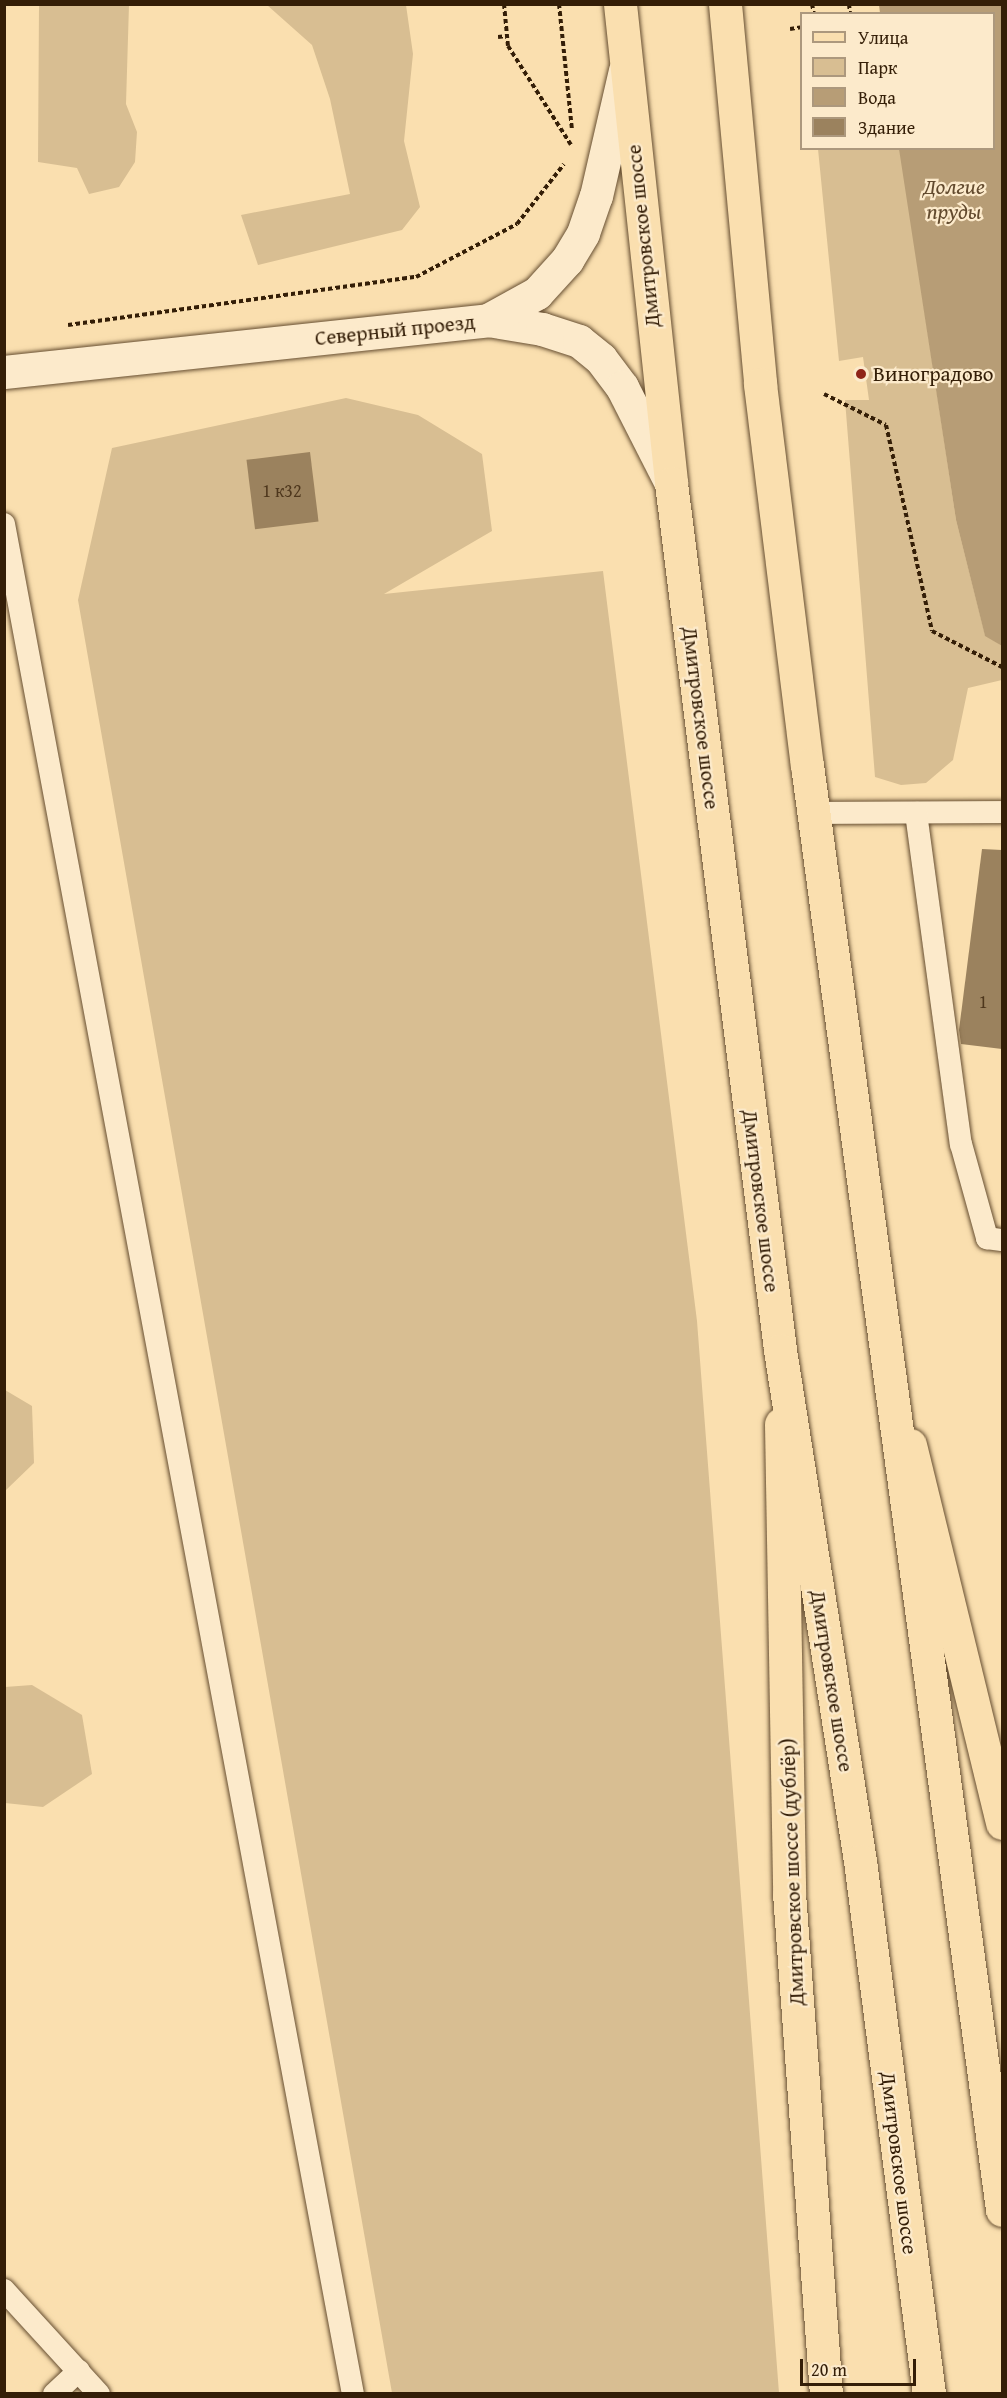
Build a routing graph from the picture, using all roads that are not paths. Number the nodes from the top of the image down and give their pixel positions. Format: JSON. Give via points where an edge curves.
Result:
{"nodes":[{"id":1,"x":620,"y":4,"type":"edge"},
{"id":2,"x":725,"y":4,"type":"edge"},
{"id":3,"x":625,"y":70,"type":"junction"},
{"id":4,"x":488,"y":320,"type":"junction"},
{"id":5,"x":4,"y":372,"type":"edge"},
{"id":6,"x":671,"y":483,"type":"junction"},
{"id":7,"x":4,"y":524,"type":"edge"},
{"id":8,"x":1002,"y":812,"type":"edge"},
{"id":9,"x":813,"y":813,"type":"junction"},
{"id":10,"x":916,"y":813,"type":"junction"},
{"id":11,"x":1002,"y":1240,"type":"edge"},
{"id":12,"x":780,"y":1350,"type":"junction"},
{"id":13,"x":890,"y":1365,"type":"junction"},
{"id":14,"x":1002,"y":1823,"type":"edge"},
{"id":15,"x":1002,"y":2210,"type":"edge"},
{"id":16,"x":4,"y":2290,"type":"edge"},
{"id":17,"x":79,"y":2372,"type":"junction"},
{"id":18,"x":54,"y":2394,"type":"edge"},
{"id":19,"x":99,"y":2394,"type":"edge"},
{"id":20,"x":353,"y":2394,"type":"edge"},
{"id":21,"x":826,"y":2394,"type":"edge"},
{"id":22,"x":929,"y":2394,"type":"edge"}],
"edges":[{"from":1,"to":3,"type":"main road","name":"Дмитровское шоссе"},
{"from":2,"to":9,"type":"main road","via":[[760,384]]},
{"from":3,"to":4,"type":"street","name":"Северный проезд","via":[[596,196],[583,233],[567,260],[537,293]]},
{"from":3,"to":6,"type":"main road","name":"Дмитровское шоссе"},
{"from":4,"to":5,"type":"street","name":"Северный проезд"},
{"from":4,"to":6,"type":"street","via":[[542,329],[579,341],[601,359],[622,387]]},
{"from":6,"to":12,"type":"main road","name":"Дмитровское шоссе"},
{"from":7,"to":20,"type":"lane"},
{"from":8,"to":10,"type":"lane"},
{"from":9,"to":10,"type":"lane"},
{"from":9,"to":13,"type":"main road"},
{"from":10,"to":11,"type":"lane","via":[[961,1144],[987,1238]]},
{"from":12,"to":21,"type":"main road","name":"Дмитровское шоссе (дублёр)","via":[[789,1893]]},
{"from":12,"to":22,"type":"main road","name":"Дмитровское шоссе","via":[[860,1861]]},
{"from":13,"to":14,"type":"main road"},
{"from":13,"to":15,"type":"main road"},
{"from":16,"to":17,"type":"lane"},
{"from":17,"to":18,"type":"lane"},
{"from":17,"to":19,"type":"lane"}]}
